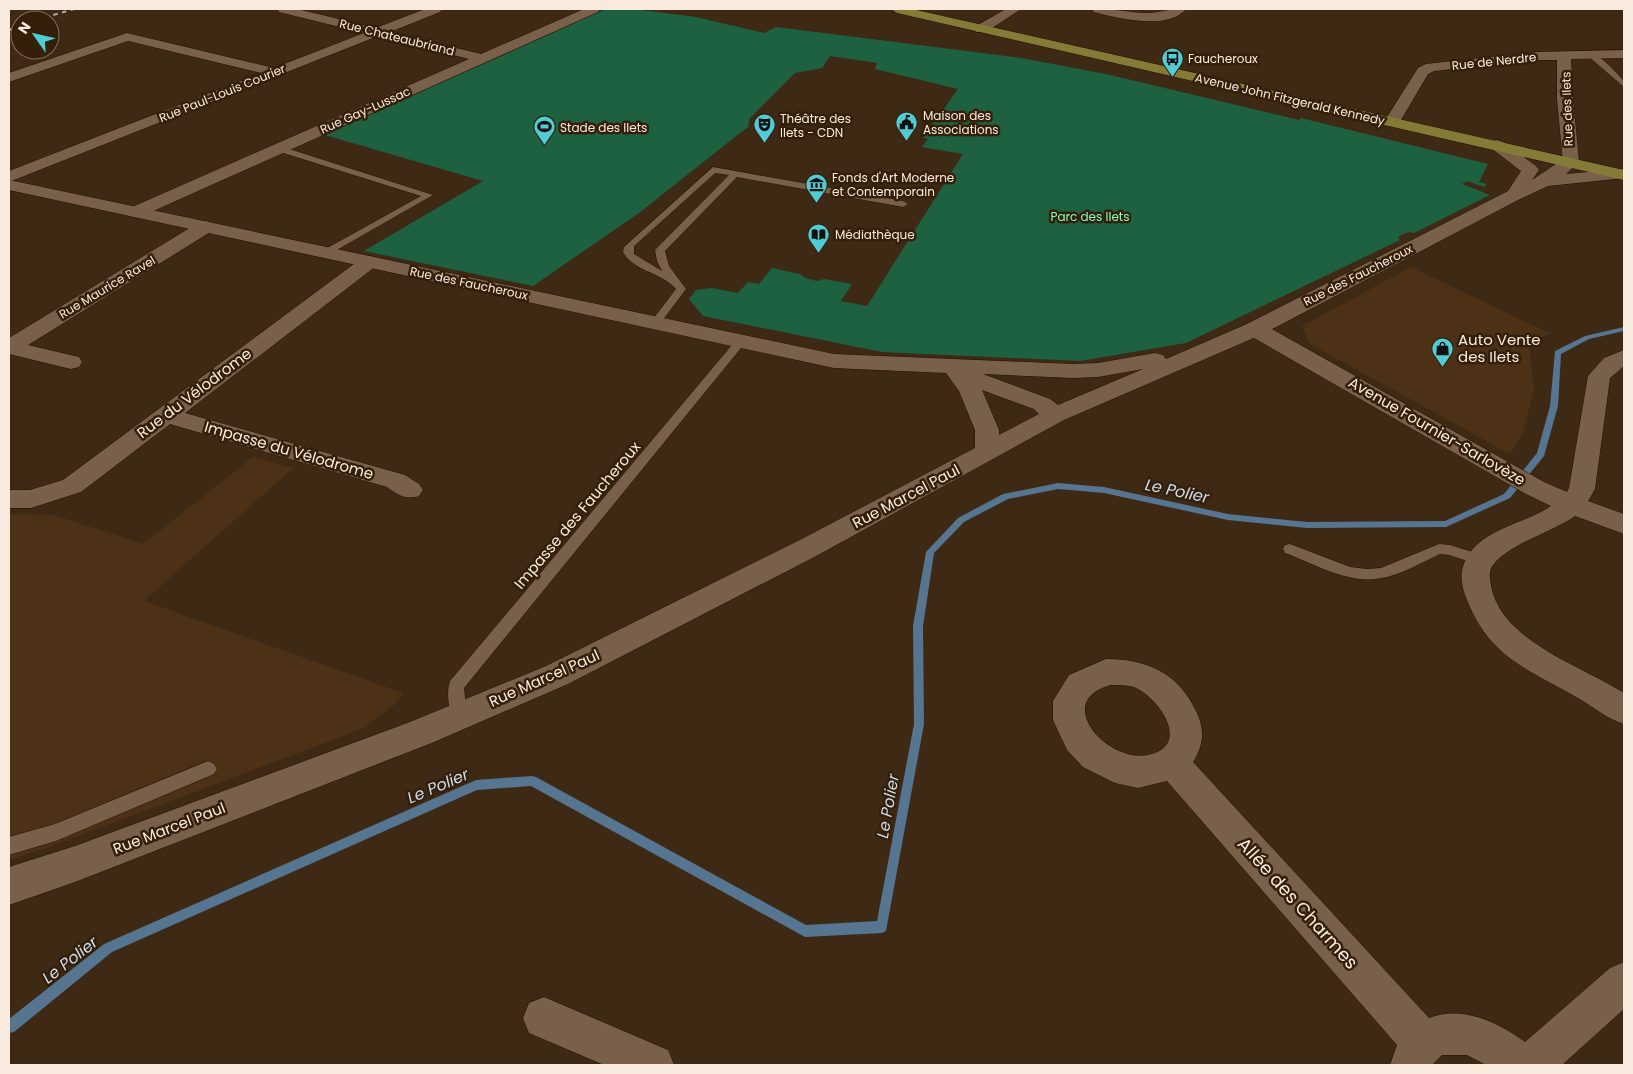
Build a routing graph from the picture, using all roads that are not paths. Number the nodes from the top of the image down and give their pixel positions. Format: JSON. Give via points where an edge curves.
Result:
{"nodes":[{"id":1,"x":283,"y":9,"type":"edge"},
{"id":2,"x":436,"y":9,"type":"edge"},
{"id":3,"x":594,"y":9,"type":"edge"},
{"id":4,"x":896,"y":9,"type":"edge"},
{"id":5,"x":1015,"y":9,"type":"edge"},
{"id":6,"x":1098,"y":9,"type":"edge"},
{"id":7,"x":1180,"y":9,"type":"edge"},
{"id":8,"x":981,"y":28,"type":"junction"},
{"id":9,"x":377,"y":32,"type":"junction"},
{"id":10,"x":1624,"y":54,"type":"edge"},
{"id":11,"x":1590,"y":55,"type":"junction"},
{"id":12,"x":1564,"y":56,"type":"junction"},
{"id":13,"x":481,"y":58,"type":"junction"},
{"id":14,"x":275,"y":72,"type":"junction"},
{"id":15,"x":9,"y":78,"type":"edge"},
{"id":16,"x":1624,"y":85,"type":"edge"},
{"id":17,"x":1392,"y":122,"type":"junction"},
{"id":18,"x":1497,"y":145,"type":"junction"},
{"id":19,"x":280,"y":149,"type":"junction"},
{"id":20,"x":1571,"y":162,"type":"junction"},
{"id":21,"x":1530,"y":170,"type":"junction"},
{"id":22,"x":735,"y":174,"type":"junction"},
{"id":23,"x":1623,"y":174,"type":"edge"},
{"id":24,"x":9,"y":178,"type":"edge"},
{"id":25,"x":1545,"y":181,"type":"junction"},
{"id":26,"x":9,"y":185,"type":"edge"},
{"id":27,"x":1514,"y":195,"type":"junction"},
{"id":28,"x":903,"y":204,"type":"dead end"},
{"id":29,"x":136,"y":212,"type":"junction"},
{"id":30,"x":205,"y":228,"type":"junction"},
{"id":31,"x":325,"y":253,"type":"junction"},
{"id":32,"x":369,"y":262,"type":"junction"},
{"id":33,"x":673,"y":280,"type":"junction"},
{"id":34,"x":655,"y":323,"type":"junction"},
{"id":35,"x":1255,"y":328,"type":"junction"},
{"id":36,"x":741,"y":342,"type":"junction"},
{"id":37,"x":9,"y":347,"type":"edge"},
{"id":38,"x":1200,"y":352,"type":"junction"},
{"id":39,"x":1624,"y":357,"type":"edge"},
{"id":40,"x":71,"y":362,"type":"dead end"},
{"id":41,"x":931,"y":365,"type":"junction"},
{"id":42,"x":1016,"y":367,"type":"junction"},
{"id":43,"x":957,"y":373,"type":"junction"},
{"id":44,"x":1080,"y":404,"type":"junction"},
{"id":45,"x":166,"y":415,"type":"junction"},
{"id":46,"x":1056,"y":415,"type":"junction"},
{"id":47,"x":987,"y":452,"type":"junction"},
{"id":48,"x":410,"y":490,"type":"dead end"},
{"id":49,"x":9,"y":499,"type":"edge"},
{"id":50,"x":1572,"y":505,"type":"junction"},
{"id":51,"x":1624,"y":524,"type":"edge"},
{"id":52,"x":1290,"y":549,"type":"dead end"},
{"id":53,"x":1480,"y":560,"type":"junction"},
{"id":54,"x":1624,"y":710,"type":"edge"},
{"id":55,"x":459,"y":716,"type":"junction"},
{"id":56,"x":1172,"y":763,"type":"dead end"},
{"id":57,"x":208,"y":769,"type":"dead end"},
{"id":58,"x":9,"y":846,"type":"edge"},
{"id":59,"x":9,"y":886,"type":"edge"},
{"id":60,"x":1624,"y":982,"type":"edge"},
{"id":61,"x":544,"y":1018,"type":"dead end"},
{"id":62,"x":1417,"y":1054,"type":"edge"},
{"id":63,"x":653,"y":1065,"type":"edge"},
{"id":64,"x":1519,"y":1065,"type":"edge"},
{"id":65,"x":1532,"y":1065,"type":"edge"}],
"edges":[{"from":1,"to":9,"type":"street","name":"Rue Chateaubriand"},
{"from":2,"to":9,"type":"street","name":"Rue Paul-Louis Courier"},
{"from":3,"to":13,"type":"street","name":"Rue Gay-Lussac"},
{"from":4,"to":8,"type":"main road","name":"Avenue John Fitzgerald Kennedy"},
{"from":5,"to":8,"type":"street"},
{"from":6,"to":7,"type":"street","via":[[1156,17],[1170,15]]},
{"from":8,"to":17,"type":"main road","name":"Avenue John Fitzgerald Kennedy"},
{"from":9,"to":13,"type":"street","name":"Rue Chateaubriand"},
{"from":9,"to":14,"type":"street","name":"Rue Paul-Louis Courier"},
{"from":10,"to":11,"type":"street","name":"Rue de Nerdre"},
{"from":11,"to":12,"type":"street","name":"Rue de Nerdre"},
{"from":11,"to":16,"type":"lane"},
{"from":12,"to":17,"type":"street","name":"Rue de Nerdre","via":[[1431,67],[1423,71]]},
{"from":12,"to":20,"type":"street","name":"Rue des Ilets"},
{"from":13,"to":19,"type":"street","name":"Rue Gay-Lussac"},
{"from":14,"to":15,"type":"street","via":[[127,37]]},
{"from":14,"to":24,"type":"street","name":"Rue Paul-Louis Courier"},
{"from":17,"to":18,"type":"main road","name":"Avenue John Fitzgerald Kennedy"},
{"from":18,"to":20,"type":"main road","name":"Avenue John Fitzgerald Kennedy"},
{"from":18,"to":21,"type":"street"},
{"from":19,"to":29,"type":"street","name":"Rue Gay-Lussac"},
{"from":19,"to":31,"type":"lane","via":[[429,195]]},
{"from":20,"to":21,"type":"street"},
{"from":20,"to":23,"type":"main road","name":"Avenue John Fitzgerald Kennedy"},
{"from":20,"to":25,"type":"street","name":"Rue des Faucheroux"},
{"from":21,"to":27,"type":"street"},
{"from":22,"to":28,"type":"lane"},
{"from":22,"to":33,"type":"lane","via":[[660,250]]},
{"from":22,"to":33,"type":"lane","via":[[713,170],[630,245],[629,255]]},
{"from":23,"to":25,"type":"street","name":"Rue des Faucheroux"},
{"from":25,"to":27,"type":"street","name":"Rue des Faucheroux"},
{"from":26,"to":29,"type":"street","name":"Rue des Faucheroux"},
{"from":27,"to":35,"type":"street","name":"Rue des Faucheroux"},
{"from":29,"to":30,"type":"street","name":"Rue des Faucheroux"},
{"from":30,"to":31,"type":"street","name":"Rue des Faucheroux"},
{"from":30,"to":37,"type":"street","name":"Rue Maurice Ravel"},
{"from":31,"to":32,"type":"street","name":"Rue des Faucheroux"},
{"from":32,"to":34,"type":"street","name":"Rue des Faucheroux"},
{"from":32,"to":45,"type":"street","name":"Rue du Vélodrome"},
{"from":33,"to":34,"type":"lane","via":[[681,289]]},
{"from":34,"to":36,"type":"street","name":"Rue des Faucheroux"},
{"from":35,"to":38,"type":"street","name":"Rue des Faucheroux"},
{"from":35,"to":50,"type":"street","name":"Avenue Fournier-Sarlovèze","via":[[1535,488]]},
{"from":36,"to":41,"type":"street","name":"Rue des Faucheroux","via":[[834,361]]},
{"from":36,"to":55,"type":"lane","name":"Impasse des Faucheroux","via":[[456,686]]},
{"from":37,"to":40,"type":"street"},
{"from":38,"to":42,"type":"street","name":"Rue des Faucheroux","via":[[1098,370]]},
{"from":38,"to":44,"type":"street","name":"Rue des Faucheroux"},
{"from":39,"to":50,"type":"street","via":[[1612,363],[1600,376],[1582,490]]},
{"from":41,"to":42,"type":"street","name":"Rue des Faucheroux"},
{"from":41,"to":43,"type":"street","name":"Rue des Faucheroux"},
{"from":42,"to":44,"type":"street","name":"Rue des Faucheroux","via":[[1050,383]]},
{"from":43,"to":46,"type":"street","name":"Rue des Faucheroux","via":[[1042,404]]},
{"from":43,"to":47,"type":"street","via":[[970,389],[987,430]]},
{"from":44,"to":46,"type":"street","name":"Rue des Faucheroux"},
{"from":45,"to":48,"type":"street","name":"Impasse du Vélodrome","via":[[396,481]]},
{"from":45,"to":49,"type":"street","name":"Rue du Vélodrome","via":[[72,486],[31,499]]},
{"from":46,"to":47,"type":"street","name":"Rue Marcel Paul"},
{"from":47,"to":55,"type":"street","name":"Rue Marcel Paul","via":[[808,548],[557,675]]},
{"from":50,"to":51,"type":"street","name":"Avenue Fournier-Sarlovèze"},
{"from":50,"to":53,"type":"street","via":[[1495,546]]},
{"from":52,"to":53,"type":"lane","via":[[1349,572],[1367,574],[1382,573],[1439,549]]},
{"from":53,"to":54,"type":"street","via":[[1475,573],[1477,589],[1489,618],[1504,635],[1527,655]]},
{"from":55,"to":59,"type":"street","name":"Rue Marcel Paul","via":[[103,854]]},
{"from":56,"to":62,"type":"street","name":"Allée des Charmes"},
{"from":57,"to":58,"type":"lane","via":[[56,832]]},
{"from":60,"to":65,"type":"street"},
{"from":61,"to":63,"type":"street"},
{"from":62,"to":64,"type":"street","via":[[1439,1035],[1458,1033],[1504,1052]]}]}
